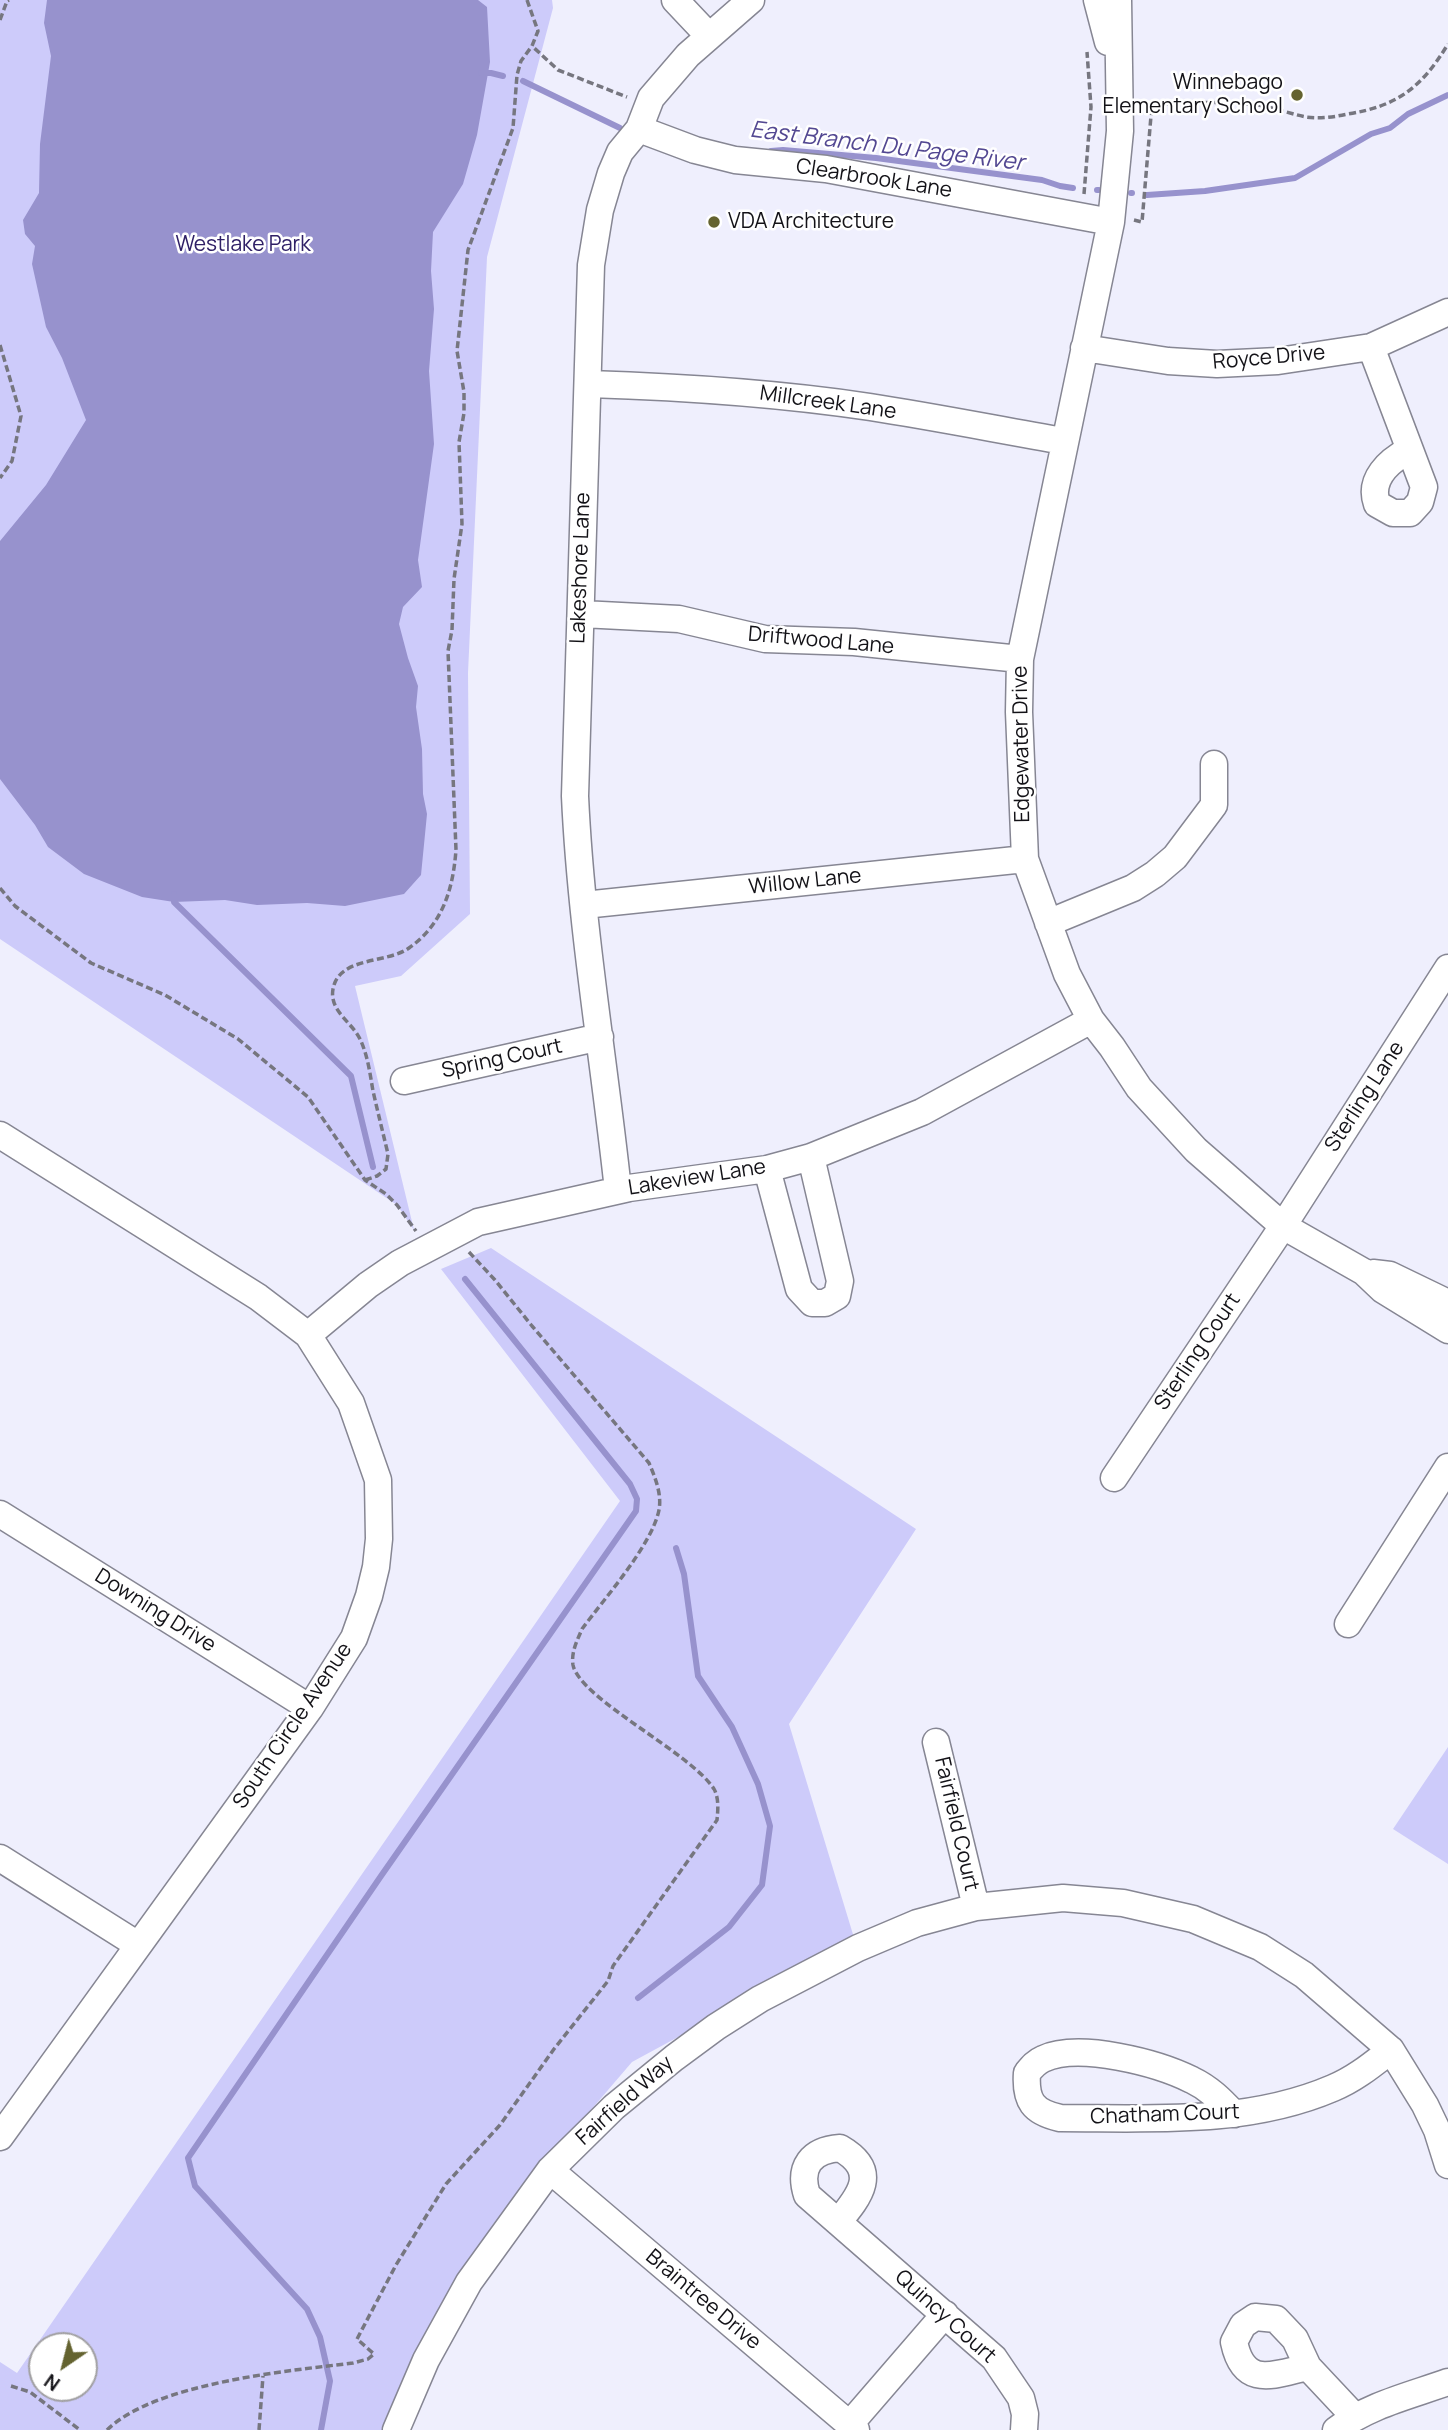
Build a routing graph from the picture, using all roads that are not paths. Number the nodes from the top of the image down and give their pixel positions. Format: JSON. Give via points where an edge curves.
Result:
{"nodes":[{"id":1,"x":676,"y":0,"type":"edge"},
{"id":2,"x":751,"y":0,"type":"edge"},
{"id":3,"x":1097,"y":0,"type":"edge"},
{"id":4,"x":1118,"y":0,"type":"edge"},
{"id":5,"x":708,"y":35,"type":"junction"},
{"id":6,"x":1120,"y":88,"type":"junction"},
{"id":7,"x":644,"y":117,"type":"junction"},
{"id":8,"x":1111,"y":219,"type":"junction"},
{"id":9,"x":1448,"y":312,"type":"edge"},
{"id":10,"x":1371,"y":347,"type":"junction"},
{"id":11,"x":1084,"y":348,"type":"junction"},
{"id":12,"x":589,"y":384,"type":"junction"},
{"id":13,"x":1064,"y":441,"type":"junction"},
{"id":14,"x":1409,"y":450,"type":"dead end"},
{"id":15,"x":582,"y":614,"type":"junction"},
{"id":16,"x":1020,"y":659,"type":"junction"},
{"id":17,"x":1214,"y":764,"type":"dead end"},
{"id":18,"x":1025,"y":859,"type":"junction"},
{"id":19,"x":584,"y":905,"type":"junction"},
{"id":20,"x":1048,"y":923,"type":"junction"},
{"id":21,"x":1448,"y":968,"type":"edge"},
{"id":22,"x":1091,"y":1020,"type":"junction"},
{"id":23,"x":600,"y":1037,"type":"junction"},
{"id":24,"x":404,"y":1081,"type":"dead end"},
{"id":25,"x":0,"y":1135,"type":"edge"},
{"id":26,"x":811,"y":1157,"type":"junction"},
{"id":27,"x":767,"y":1169,"type":"junction"},
{"id":28,"x":618,"y":1190,"type":"junction"},
{"id":29,"x":1283,"y":1226,"type":"junction"},
{"id":30,"x":1364,"y":1272,"type":"junction"},
{"id":31,"x":1448,"y":1303,"type":"edge"},
{"id":32,"x":1448,"y":1330,"type":"edge"},
{"id":33,"x":308,"y":1335,"type":"junction"},
{"id":34,"x":1448,"y":1467,"type":"edge"},
{"id":35,"x":1114,"y":1478,"type":"dead end"},
{"id":36,"x":0,"y":1514,"type":"edge"},
{"id":37,"x":1348,"y":1623,"type":"dead end"},
{"id":38,"x":310,"y":1708,"type":"junction"},
{"id":39,"x":936,"y":1742,"type":"dead end"},
{"id":40,"x":0,"y":1858,"type":"edge"},
{"id":41,"x":976,"y":1907,"type":"junction"},
{"id":42,"x":138,"y":1945,"type":"junction"},
{"id":43,"x":1391,"y":2050,"type":"junction"},
{"id":44,"x":1234,"y":2114,"type":"junction"},
{"id":45,"x":0,"y":2137,"type":"edge"},
{"id":46,"x":1448,"y":2165,"type":"edge"},
{"id":47,"x":550,"y":2171,"type":"junction"},
{"id":48,"x":838,"y":2222,"type":"dead end"},
{"id":49,"x":945,"y":2314,"type":"junction"},
{"id":50,"x":1308,"y":2367,"type":"dead end"},
{"id":51,"x":1448,"y":2382,"type":"edge"},
{"id":52,"x":1345,"y":2423,"type":"edge"},
{"id":53,"x":853,"y":2427,"type":"edge"},
{"id":54,"x":396,"y":2430,"type":"edge"},
{"id":55,"x":1024,"y":2430,"type":"edge"}],
"edges":[{"from":1,"to":5,"type":"street"},
{"from":2,"to":5,"type":"street","name":"Lakeshore Lane"},
{"from":3,"to":6,"type":"street","name":"Edgewater Drive"},
{"from":4,"to":6,"type":"street","name":"Edgewater Drive"},
{"from":5,"to":7,"type":"street","name":"Lakeshore Lane","via":[[651,98]]},
{"from":6,"to":8,"type":"street","name":"Edgewater Drive"},
{"from":7,"to":8,"type":"street","name":"Clearbrook Lane","via":[[695,150],[735,160],[826,169]]},
{"from":7,"to":12,"type":"street","name":"Lakeshore Lane","via":[[620,152],[594,238]]},
{"from":8,"to":11,"type":"street","name":"Edgewater Drive"},
{"from":9,"to":10,"type":"street","name":"Royce Drive"},
{"from":10,"to":11,"type":"street","name":"Royce Drive","via":[[1278,361],[1217,364]]},
{"from":10,"to":14,"type":"street"},
{"from":11,"to":13,"type":"street","name":"Edgewater Drive"},
{"from":12,"to":13,"type":"street","name":"Millcreek Lane","via":[[757,393]]},
{"from":12,"to":15,"type":"street","name":"Lakeshore Lane"},
{"from":13,"to":16,"type":"street","name":"Edgewater Drive"},
{"from":15,"to":16,"type":"street","name":"Driftwood Lane","via":[[679,618],[765,639],[854,642]]},
{"from":15,"to":19,"type":"street","name":"Lakeshore Lane","via":[[575,796]]},
{"from":16,"to":18,"type":"street","name":"Edgewater Drive"},
{"from":17,"to":20,"type":"street","via":[[1214,805],[1175,858],[1133,888]]},
{"from":18,"to":19,"type":"street","name":"Willow Lane"},
{"from":18,"to":20,"type":"street","name":"Edgewater Drive"},
{"from":19,"to":23,"type":"street","name":"Lakeshore Lane"},
{"from":20,"to":22,"type":"street","name":"Edgewater Drive"},
{"from":21,"to":29,"type":"street","name":"Sterling Lane"},
{"from":22,"to":26,"type":"street","name":"Lakeview Lane","via":[[922,1112]]},
{"from":22,"to":29,"type":"street","name":"Edgewater Drive","via":[[1139,1088],[1196,1150]]},
{"from":23,"to":24,"type":"street","name":"Spring Court"},
{"from":23,"to":28,"type":"street","name":"Lakeshore Lane"},
{"from":25,"to":33,"type":"street","name":"South Circle Avenue","via":[[258,1297]]},
{"from":26,"to":27,"type":"street","name":"Lakeview Lane"},
{"from":26,"to":27,"type":"street","via":[[841,1281],[837,1296],[825,1303],[812,1303],[799,1289]]},
{"from":27,"to":28,"type":"street","name":"Lakeview Lane"},
{"from":28,"to":33,"type":"street","name":"Lakeview Lane","via":[[478,1222],[400,1263]]},
{"from":29,"to":30,"type":"street","name":"Edgewater Drive"},
{"from":29,"to":35,"type":"street","name":"Sterling Court"},
{"from":30,"to":31,"type":"street","name":"Edgewater Drive","via":[[1390,1275]]},
{"from":30,"to":32,"type":"street","name":"Edgewater Drive","via":[[1383,1290]]},
{"from":33,"to":38,"type":"street","name":"South Circle Avenue","via":[[339,1381],[361,1426],[378,1480],[379,1539],[369,1596],[354,1638]]},
{"from":34,"to":37,"type":"street"},
{"from":36,"to":38,"type":"street","name":"Downing Drive"},
{"from":38,"to":42,"type":"street","name":"South Circle Avenue"},
{"from":39,"to":41,"type":"street","name":"Fairfield Court"},
{"from":40,"to":42,"type":"street"},
{"from":41,"to":43,"type":"street","name":"Fairfield Way","via":[[1063,1898],[1123,1903],[1194,1919],[1260,1947],[1304,1975]]},
{"from":41,"to":47,"type":"street","name":"Fairfield Way","via":[[917,1923],[858,1948],[749,2006],[637,2087]]},
{"from":42,"to":45,"type":"street","name":"South Circle Avenue"},
{"from":43,"to":44,"type":"street","name":"Chatham Court","via":[[1334,2088],[1275,2108]]},
{"from":43,"to":46,"type":"street","name":"Fairfield Way","via":[[1425,2105]]},
{"from":44,"to":44,"type":"street","name":"Chatham Court","via":[[1214,2093],[1192,2080],[1125,2058],[1092,2054],[1045,2057],[1027,2073],[1028,2098],[1035,2108],[1060,2118]]},
{"from":47,"to":53,"type":"street","name":"Braintree Drive"},
{"from":47,"to":54,"type":"street","name":"Fairfield Way","via":[[463,2292],[426,2360]]},
{"from":48,"to":49,"type":"street","name":"Quincy Court"},
{"from":49,"to":53,"type":"street"},
{"from":49,"to":55,"type":"street","name":"Quincy Court","via":[[994,2358],[1011,2382],[1021,2398]]},
{"from":50,"to":52,"type":"street"},
{"from":51,"to":52,"type":"street"}]}
